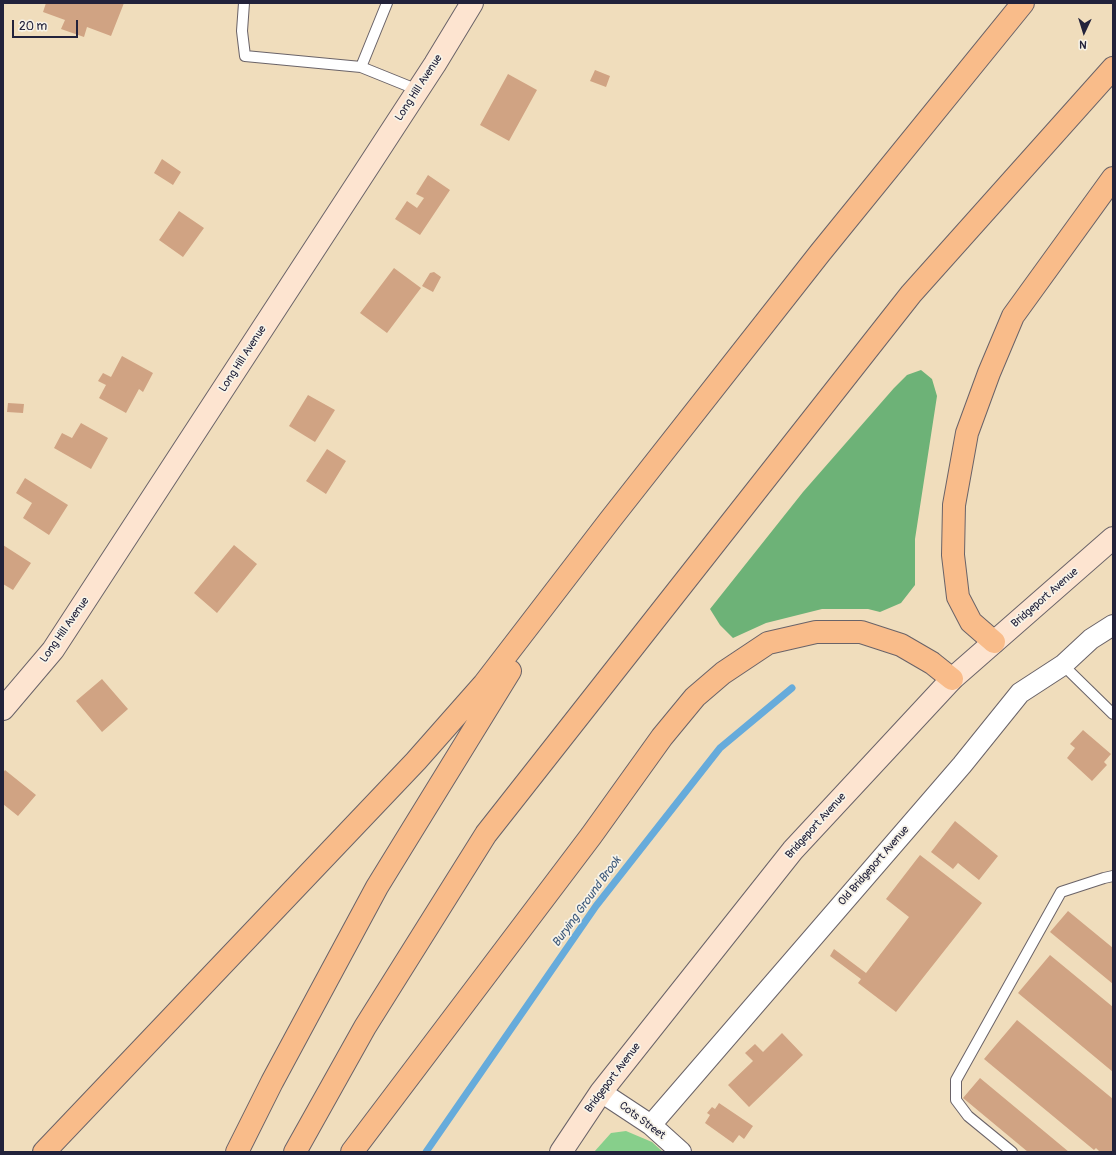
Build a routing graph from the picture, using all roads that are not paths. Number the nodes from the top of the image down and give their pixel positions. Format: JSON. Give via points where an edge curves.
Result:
{"nodes":[{"id":1,"x":244,"y":3,"type":"edge"},
{"id":2,"x":387,"y":3,"type":"edge"},
{"id":3,"x":472,"y":3,"type":"edge"},
{"id":4,"x":1022,"y":3,"type":"edge"},
{"id":5,"x":361,"y":67,"type":"junction"},
{"id":6,"x":1113,"y":68,"type":"edge"},
{"id":7,"x":418,"y":90,"type":"junction"},
{"id":8,"x":1113,"y":178,"type":"edge"},
{"id":9,"x":610,"y":520,"type":"junction"},
{"id":10,"x":1113,"y":538,"type":"edge"},
{"id":11,"x":1113,"y":625,"type":"edge"},
{"id":12,"x":994,"y":642,"type":"junction"},
{"id":13,"x":1063,"y":665,"type":"junction"},
{"id":14,"x":952,"y":679,"type":"junction"},
{"id":15,"x":3,"y":709,"type":"edge"},
{"id":16,"x":1113,"y":714,"type":"edge"},
{"id":17,"x":1113,"y":876,"type":"edge"},
{"id":18,"x":601,"y":1092,"type":"junction"},
{"id":19,"x":651,"y":1126,"type":"junction"},
{"id":20,"x":44,"y":1152,"type":"edge"},
{"id":21,"x":237,"y":1152,"type":"edge"},
{"id":22,"x":296,"y":1152,"type":"edge"},
{"id":23,"x":352,"y":1152,"type":"edge"},
{"id":24,"x":561,"y":1152,"type":"edge"},
{"id":25,"x":681,"y":1152,"type":"edge"},
{"id":26,"x":1012,"y":1152,"type":"edge"}],
"edges":[{"from":1,"to":5,"type":"lane","via":[[242,31],[245,56]]},
{"from":2,"to":5,"type":"lane"},
{"from":3,"to":7,"type":"street","name":"Long Hill Avenue"},
{"from":4,"to":9,"type":"highway","via":[[820,253]]},
{"from":5,"to":7,"type":"lane"},
{"from":6,"to":22,"type":"highway","via":[[911,294],[486,834],[365,1027]]},
{"from":7,"to":15,"type":"street","name":"Long Hill Avenue","via":[[53,650]]},
{"from":8,"to":12,"type":"highway","via":[[1013,316],[967,433],[954,505],[953,556],[958,597],[971,622]]},
{"from":9,"to":20,"type":"highway","via":[[484,684],[416,761]]},
{"from":9,"to":21,"type":"highway","via":[[495,694],[377,887]]},
{"from":10,"to":12,"type":"street","name":"Bridgeport Avenue"},
{"from":11,"to":13,"type":"street","name":"Old Bridgeport Avenue","via":[[1091,639]]},
{"from":12,"to":14,"type":"street","name":"Bridgeport Avenue"},
{"from":13,"to":16,"type":"lane"},
{"from":13,"to":19,"type":"street","name":"Old Bridgeport Avenue","via":[[1020,693],[962,765]]},
{"from":14,"to":18,"type":"street","name":"Bridgeport Avenue","via":[[793,850]]},
{"from":14,"to":23,"type":"highway","via":[[901,644],[860,632],[816,632],[768,643],[723,673],[695,697],[662,737]]},
{"from":17,"to":26,"type":"lane","via":[[1060,892],[956,1080],[956,1100],[968,1116]]},
{"from":18,"to":19,"type":"street","name":"Cots Street"},
{"from":18,"to":24,"type":"street","name":"Bridgeport Avenue"},
{"from":19,"to":25,"type":"street","name":"Cots Street"}]}
